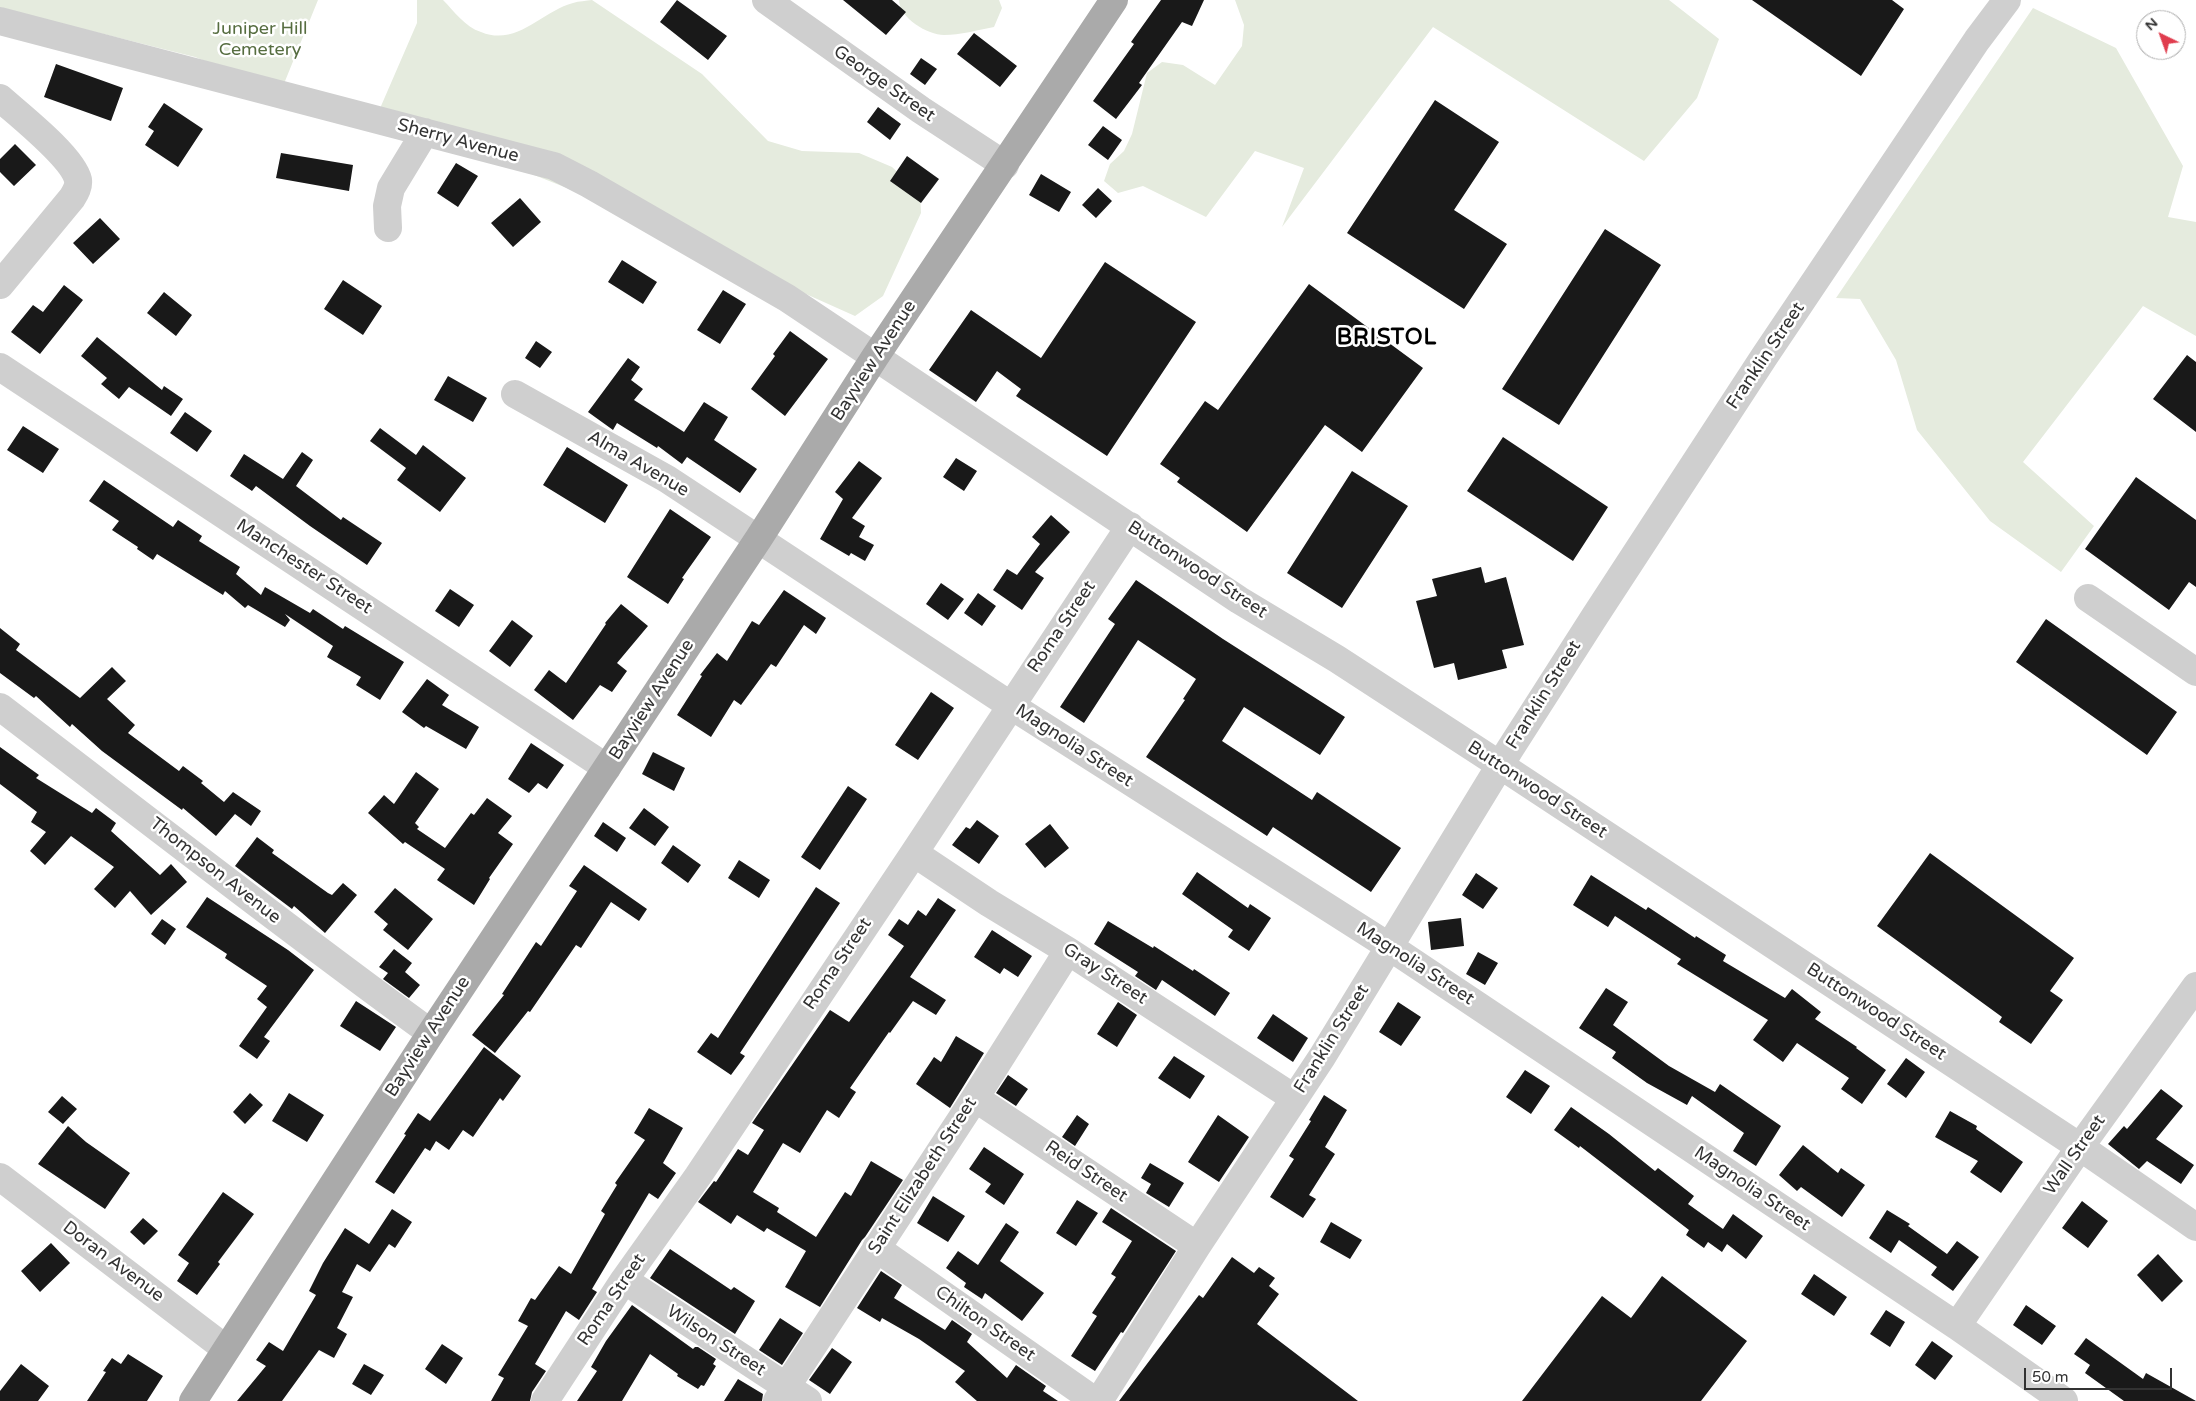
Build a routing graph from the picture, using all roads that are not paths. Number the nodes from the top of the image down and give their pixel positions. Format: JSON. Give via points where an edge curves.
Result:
{"nodes":[{"id":1,"x":766,"y":0,"type":"edge"},
{"id":2,"x":1114,"y":0,"type":"edge"},
{"id":3,"x":2007,"y":0,"type":"edge"},
{"id":4,"x":0,"y":21,"type":"edge"},
{"id":5,"x":0,"y":98,"type":"edge"},
{"id":6,"x":426,"y":132,"type":"junction"},
{"id":7,"x":1005,"y":165,"type":"junction"},
{"id":8,"x":388,"y":228,"type":"dead end"},
{"id":9,"x":0,"y":285,"type":"edge"},
{"id":10,"x":875,"y":357,"type":"junction"},
{"id":11,"x":0,"y":367,"type":"edge"},
{"id":12,"x":515,"y":394,"type":"dead end"},
{"id":13,"x":1130,"y":526,"type":"junction"},
{"id":14,"x":759,"y":538,"type":"junction"},
{"id":15,"x":2088,"y":598,"type":"dead end"},
{"id":16,"x":2196,"y":672,"type":"edge"},
{"id":17,"x":1010,"y":705,"type":"junction"},
{"id":18,"x":0,"y":707,"type":"edge"},
{"id":19,"x":1500,"y":765,"type":"junction"},
{"id":20,"x":608,"y":768,"type":"junction"},
{"id":21,"x":914,"y":853,"type":"junction"},
{"id":22,"x":1390,"y":947,"type":"junction"},
{"id":23,"x":1068,"y":950,"type":"junction"},
{"id":24,"x":2196,"y":986,"type":"edge"},
{"id":25,"x":431,"y":1033,"type":"junction"},
{"id":26,"x":975,"y":1098,"type":"junction"},
{"id":27,"x":1294,"y":1098,"type":"junction"},
{"id":28,"x":2080,"y":1147,"type":"junction"},
{"id":29,"x":0,"y":1177,"type":"edge"},
{"id":30,"x":2196,"y":1227,"type":"edge"},
{"id":31,"x":1197,"y":1246,"type":"junction"},
{"id":32,"x":876,"y":1248,"type":"junction"},
{"id":33,"x":624,"y":1280,"type":"junction"},
{"id":34,"x":1956,"y":1326,"type":"junction"},
{"id":35,"x":226,"y":1349,"type":"junction"},
{"id":36,"x":790,"y":1396,"type":"edge"},
{"id":37,"x":193,"y":1401,"type":"edge"},
{"id":38,"x":545,"y":1401,"type":"edge"},
{"id":39,"x":1095,"y":1401,"type":"edge"},
{"id":40,"x":1099,"y":1401,"type":"edge"},
{"id":41,"x":2064,"y":1401,"type":"edge"}],
"edges":[{"from":1,"to":7,"type":"street","name":"George Street"},
{"from":2,"to":7,"type":"main road","name":"Bayview Avenue"},
{"from":3,"to":19,"type":"street","name":"Franklin Street","via":[[1764,357]]},
{"from":4,"to":6,"type":"street","name":"Sherry Avenue"},
{"from":5,"to":9,"type":"street","via":[[49,141],[70,165],[78,179],[78,187]]},
{"from":6,"to":8,"type":"street","via":[[391,188],[387,206]]},
{"from":6,"to":10,"type":"street","name":"Sherry Avenue","via":[[554,166],[787,298]]},
{"from":7,"to":10,"type":"main road","name":"Bayview Avenue"},
{"from":10,"to":13,"type":"street","name":"Buttonwood Street"},
{"from":10,"to":14,"type":"main road","name":"Bayview Avenue"},
{"from":11,"to":20,"type":"street","name":"Manchester Street"},
{"from":12,"to":14,"type":"street","name":"Alma Avenue","via":[[668,479]]},
{"from":13,"to":17,"type":"street","name":"Roma Street"},
{"from":13,"to":19,"type":"street","name":"Buttonwood Street","via":[[1239,600]]},
{"from":14,"to":17,"type":"street","name":"Magnolia Street"},
{"from":14,"to":20,"type":"main road","name":"Bayview Avenue"},
{"from":15,"to":16,"type":"street"},
{"from":17,"to":21,"type":"street","name":"Roma Street"},
{"from":17,"to":22,"type":"street","name":"Magnolia Street"},
{"from":18,"to":25,"type":"street","name":"Thompson Avenue","via":[[243,894]]},
{"from":19,"to":22,"type":"street","name":"Franklin Street"},
{"from":19,"to":28,"type":"street","name":"Buttonwood Street"},
{"from":20,"to":25,"type":"main road","name":"Bayview Avenue"},
{"from":21,"to":23,"type":"street","name":"Gray Street"},
{"from":21,"to":33,"type":"street","name":"Roma Street","via":[[698,1176]]},
{"from":22,"to":27,"type":"street","name":"Franklin Street"},
{"from":22,"to":34,"type":"street","name":"Magnolia Street"},
{"from":23,"to":26,"type":"street","name":"Saint Elizabeth Street"},
{"from":23,"to":27,"type":"street","name":"Gray Street"},
{"from":24,"to":28,"type":"street","name":"Wall Street"},
{"from":25,"to":35,"type":"main road","name":"Bayview Avenue"},
{"from":26,"to":31,"type":"street","name":"Reid Street"},
{"from":26,"to":32,"type":"street","name":"Saint Elizabeth Street"},
{"from":27,"to":31,"type":"street","name":"Franklin Street"},
{"from":28,"to":30,"type":"street","name":"Buttonwood Street"},
{"from":28,"to":34,"type":"street","name":"Wall Street"},
{"from":29,"to":35,"type":"street","name":"Doran Avenue"},
{"from":31,"to":40,"type":"street","name":"Franklin Street"},
{"from":32,"to":36,"type":"street","name":"Saint Elizabeth Street"},
{"from":32,"to":39,"type":"street","name":"Chilton Street"},
{"from":33,"to":36,"type":"street","name":"Wilson Street"},
{"from":33,"to":38,"type":"street","name":"Roma Street"},
{"from":34,"to":41,"type":"street","name":"Magnolia Street"},
{"from":35,"to":37,"type":"main road","name":"Bayview Avenue"}]}
